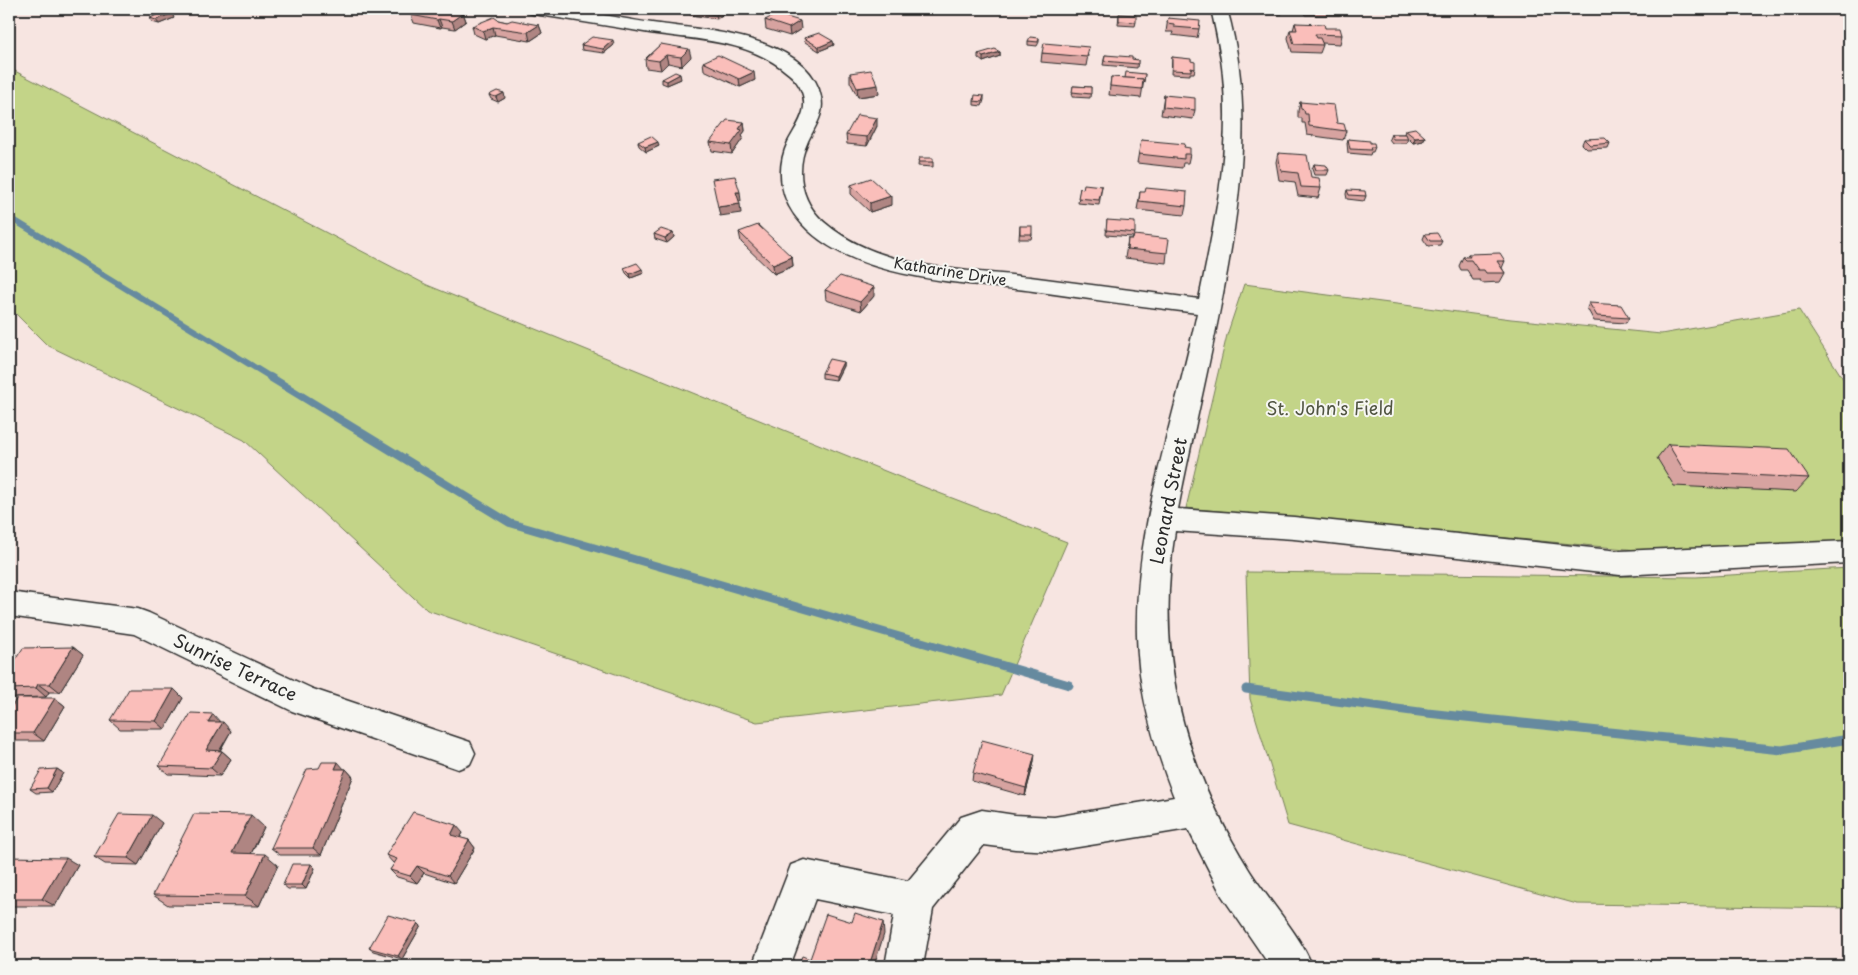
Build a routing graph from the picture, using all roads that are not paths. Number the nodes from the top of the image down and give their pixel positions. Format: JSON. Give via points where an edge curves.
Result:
{"nodes":[{"id":1,"x":533,"y":9,"type":"edge"},
{"id":2,"x":1219,"y":9,"type":"edge"},
{"id":3,"x":1209,"y":307,"type":"junction"},
{"id":4,"x":1163,"y":519,"type":"junction"},
{"id":5,"x":1849,"y":552,"type":"edge"},
{"id":6,"x":9,"y":604,"type":"edge"},
{"id":7,"x":458,"y":753,"type":"dead end"},
{"id":8,"x":1198,"y":810,"type":"junction"},
{"id":9,"x":915,"y":901,"type":"junction"},
{"id":10,"x":771,"y":966,"type":"edge"},
{"id":11,"x":904,"y":966,"type":"edge"},
{"id":12,"x":1293,"y":966,"type":"edge"}],
"edges":[{"from":1,"to":3,"type":"street","name":"Katharine Drive","via":[[729,40],[765,51],[792,66],[809,87],[813,100],[812,113],[798,142],[790,171],[795,200],[817,228],[855,251],[906,267]]},
{"from":2,"to":3,"type":"street","name":"Leonard Street","via":[[1233,68],[1234,126],[1226,222]]},
{"from":3,"to":4,"type":"street","name":"Leonard Street"},
{"from":4,"to":5,"type":"street","via":[[1294,528],[1620,563]]},
{"from":4,"to":8,"type":"street","name":"Leonard Street","via":[[1152,603],[1154,653],[1170,733]]},
{"from":6,"to":7,"type":"street","name":"Sunrise Terrace","via":[[138,622],[304,701]]},
{"from":8,"to":9,"type":"street","via":[[1054,834],[974,829]]},
{"from":8,"to":12,"type":"street","name":"Leonard Street","via":[[1228,871]]},
{"from":9,"to":10,"type":"street","via":[[804,878]]},
{"from":9,"to":11,"type":"street"}]}
